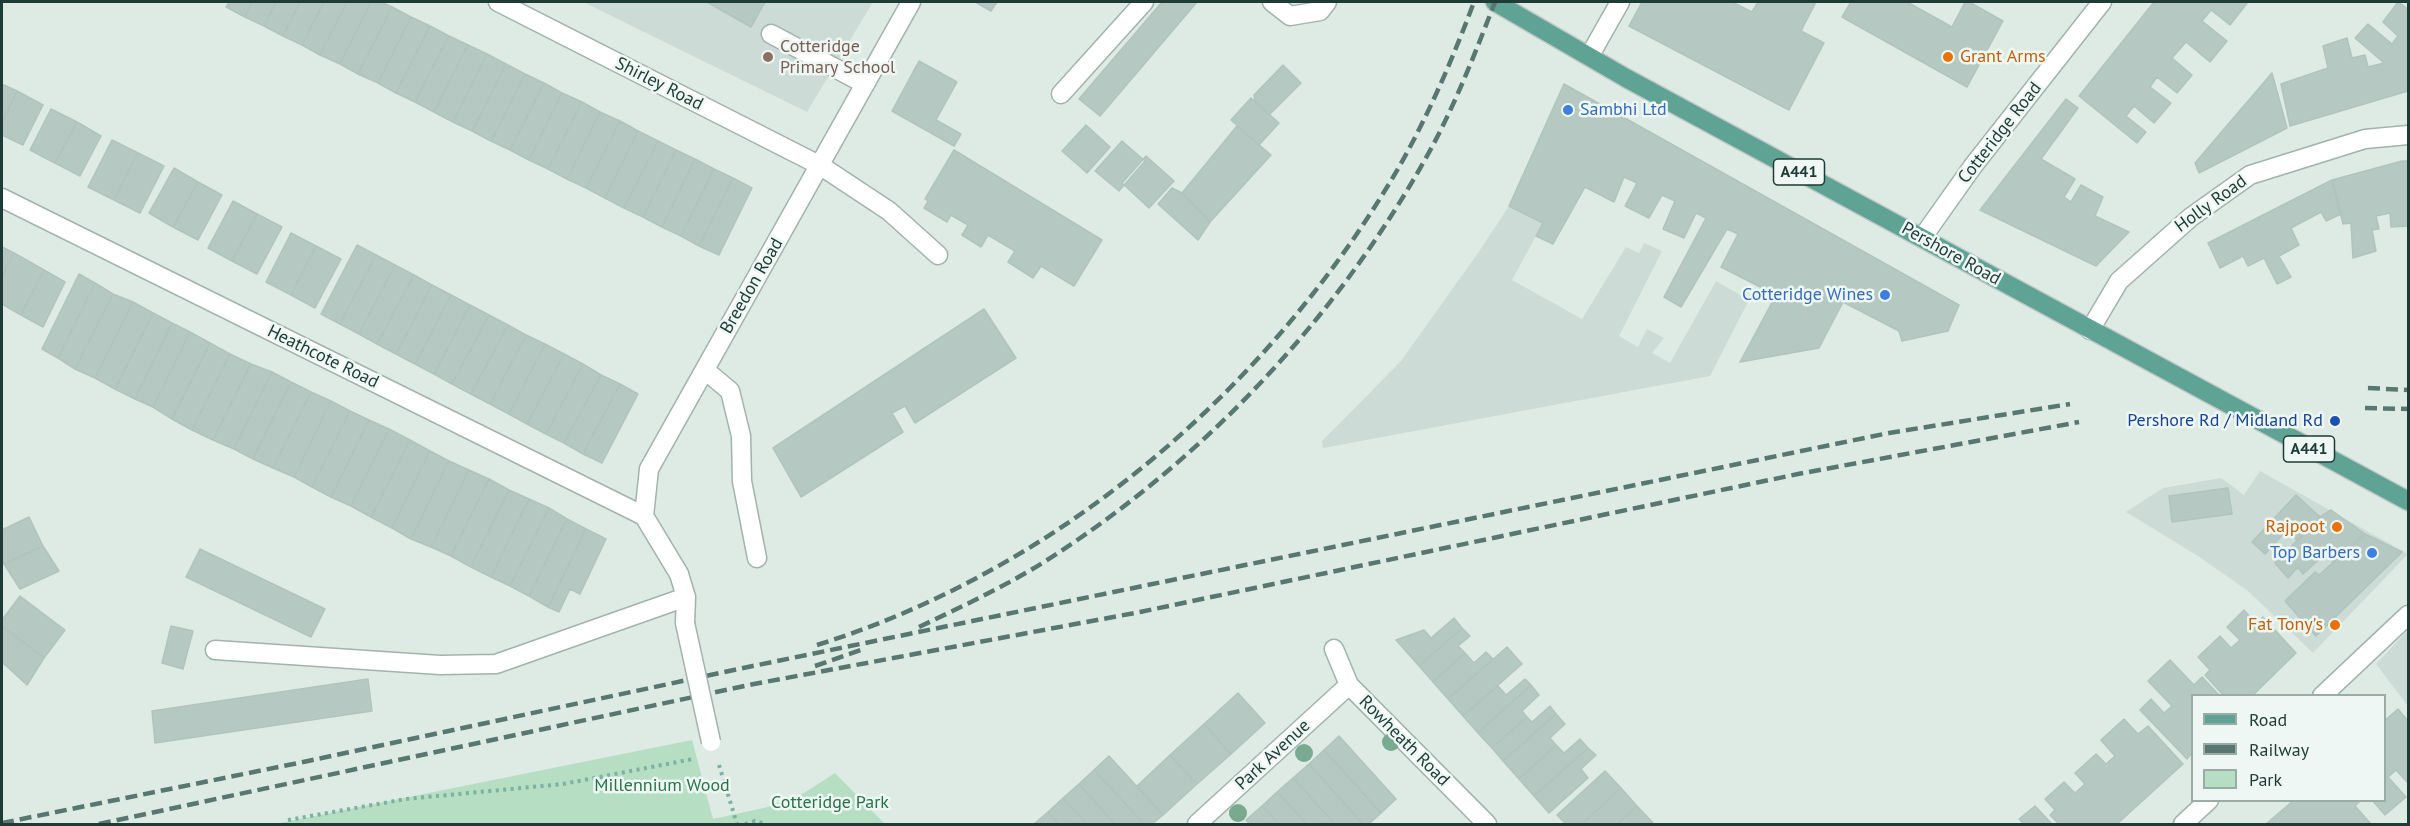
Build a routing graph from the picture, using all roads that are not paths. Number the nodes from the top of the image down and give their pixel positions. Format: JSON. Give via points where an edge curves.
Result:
{"nodes":[{"id":1,"x":498,"y":2,"type":"edge"},
{"id":2,"x":911,"y":2,"type":"edge"},
{"id":3,"x":1144,"y":2,"type":"edge"},
{"id":4,"x":1272,"y":2,"type":"edge"},
{"id":5,"x":1327,"y":2,"type":"edge"},
{"id":6,"x":1620,"y":2,"type":"edge"},
{"id":7,"x":2103,"y":2,"type":"edge"},
{"id":8,"x":1503,"y":6,"type":"edge"},
{"id":9,"x":771,"y":34,"type":"dead end"},
{"id":10,"x":1590,"y":55,"type":"junction"},
{"id":11,"x":866,"y":84,"type":"junction"},
{"id":12,"x":1061,"y":94,"type":"dead end"},
{"id":13,"x":2409,"y":135,"type":"edge"},
{"id":14,"x":821,"y":166,"type":"junction"},
{"id":15,"x":2,"y":198,"type":"edge"},
{"id":16,"x":1922,"y":238,"type":"junction"},
{"id":17,"x":938,"y":255,"type":"dead end"},
{"id":18,"x":2090,"y":330,"type":"junction"},
{"id":19,"x":705,"y":370,"type":"junction"},
{"id":20,"x":2409,"y":501,"type":"edge"},
{"id":21,"x":644,"y":516,"type":"junction"},
{"id":22,"x":757,"y":558,"type":"dead end"},
{"id":23,"x":686,"y":597,"type":"junction"},
{"id":24,"x":2409,"y":615,"type":"edge"},
{"id":25,"x":1334,"y":649,"type":"dead end"},
{"id":26,"x":215,"y":650,"type":"dead end"},
{"id":27,"x":1349,"y":685,"type":"junction"},
{"id":28,"x":2324,"y":694,"type":"edge"},
{"id":29,"x":714,"y":748,"type":"road end"},
{"id":30,"x":2208,"y":802,"type":"edge"},
{"id":31,"x":1197,"y":825,"type":"edge"},
{"id":32,"x":1487,"y":825,"type":"edge"},
{"id":33,"x":2183,"y":825,"type":"edge"}],
"edges":[{"from":1,"to":14,"type":"street","name":"Shirley Road"},
{"from":2,"to":11,"type":"street","name":"Breedon Road"},
{"from":3,"to":12,"type":"street"},
{"from":4,"to":5,"type":"street","via":[[1290,16],[1320,11]]},
{"from":6,"to":10,"type":"street"},
{"from":7,"to":16,"type":"street","name":"Cotteridge Road","via":[[1973,166]]},
{"from":8,"to":10,"type":"main road","name":"Pershore Road","number":"A441"},
{"from":9,"to":11,"type":"street"},
{"from":10,"to":16,"type":"main road","name":"Pershore Road","number":"A441"},
{"from":11,"to":14,"type":"street","name":"Breedon Road"},
{"from":13,"to":18,"type":"street","name":"Holly Road","via":[[2365,139],[2250,175],[2191,217],[2119,281]]},
{"from":14,"to":17,"type":"street","name":"Shirley Road","via":[[889,211]]},
{"from":14,"to":19,"type":"street","name":"Breedon Road"},
{"from":15,"to":21,"type":"street","name":"Heathcote Road"},
{"from":16,"to":18,"type":"main road","name":"Pershore Road","number":"A441"},
{"from":18,"to":20,"type":"main road","name":"Pershore Road","number":"A441","via":[[2134,350]]},
{"from":19,"to":21,"type":"street","name":"Breedon Road","via":[[649,469]]},
{"from":19,"to":22,"type":"street","via":[[730,391],[741,436],[742,481]]},
{"from":21,"to":23,"type":"street","via":[[679,574]]},
{"from":23,"to":26,"type":"street","via":[[496,664],[440,665]]},
{"from":23,"to":29,"type":"street","bridge":true,"via":[[685,623]]},
{"from":24,"to":28,"type":"street"},
{"from":25,"to":27,"type":"street","name":"Rowheath Road"},
{"from":27,"to":31,"type":"street","name":"Park Avenue"},
{"from":27,"to":32,"type":"street","name":"Rowheath Road"},
{"from":30,"to":33,"type":"street"}]}
